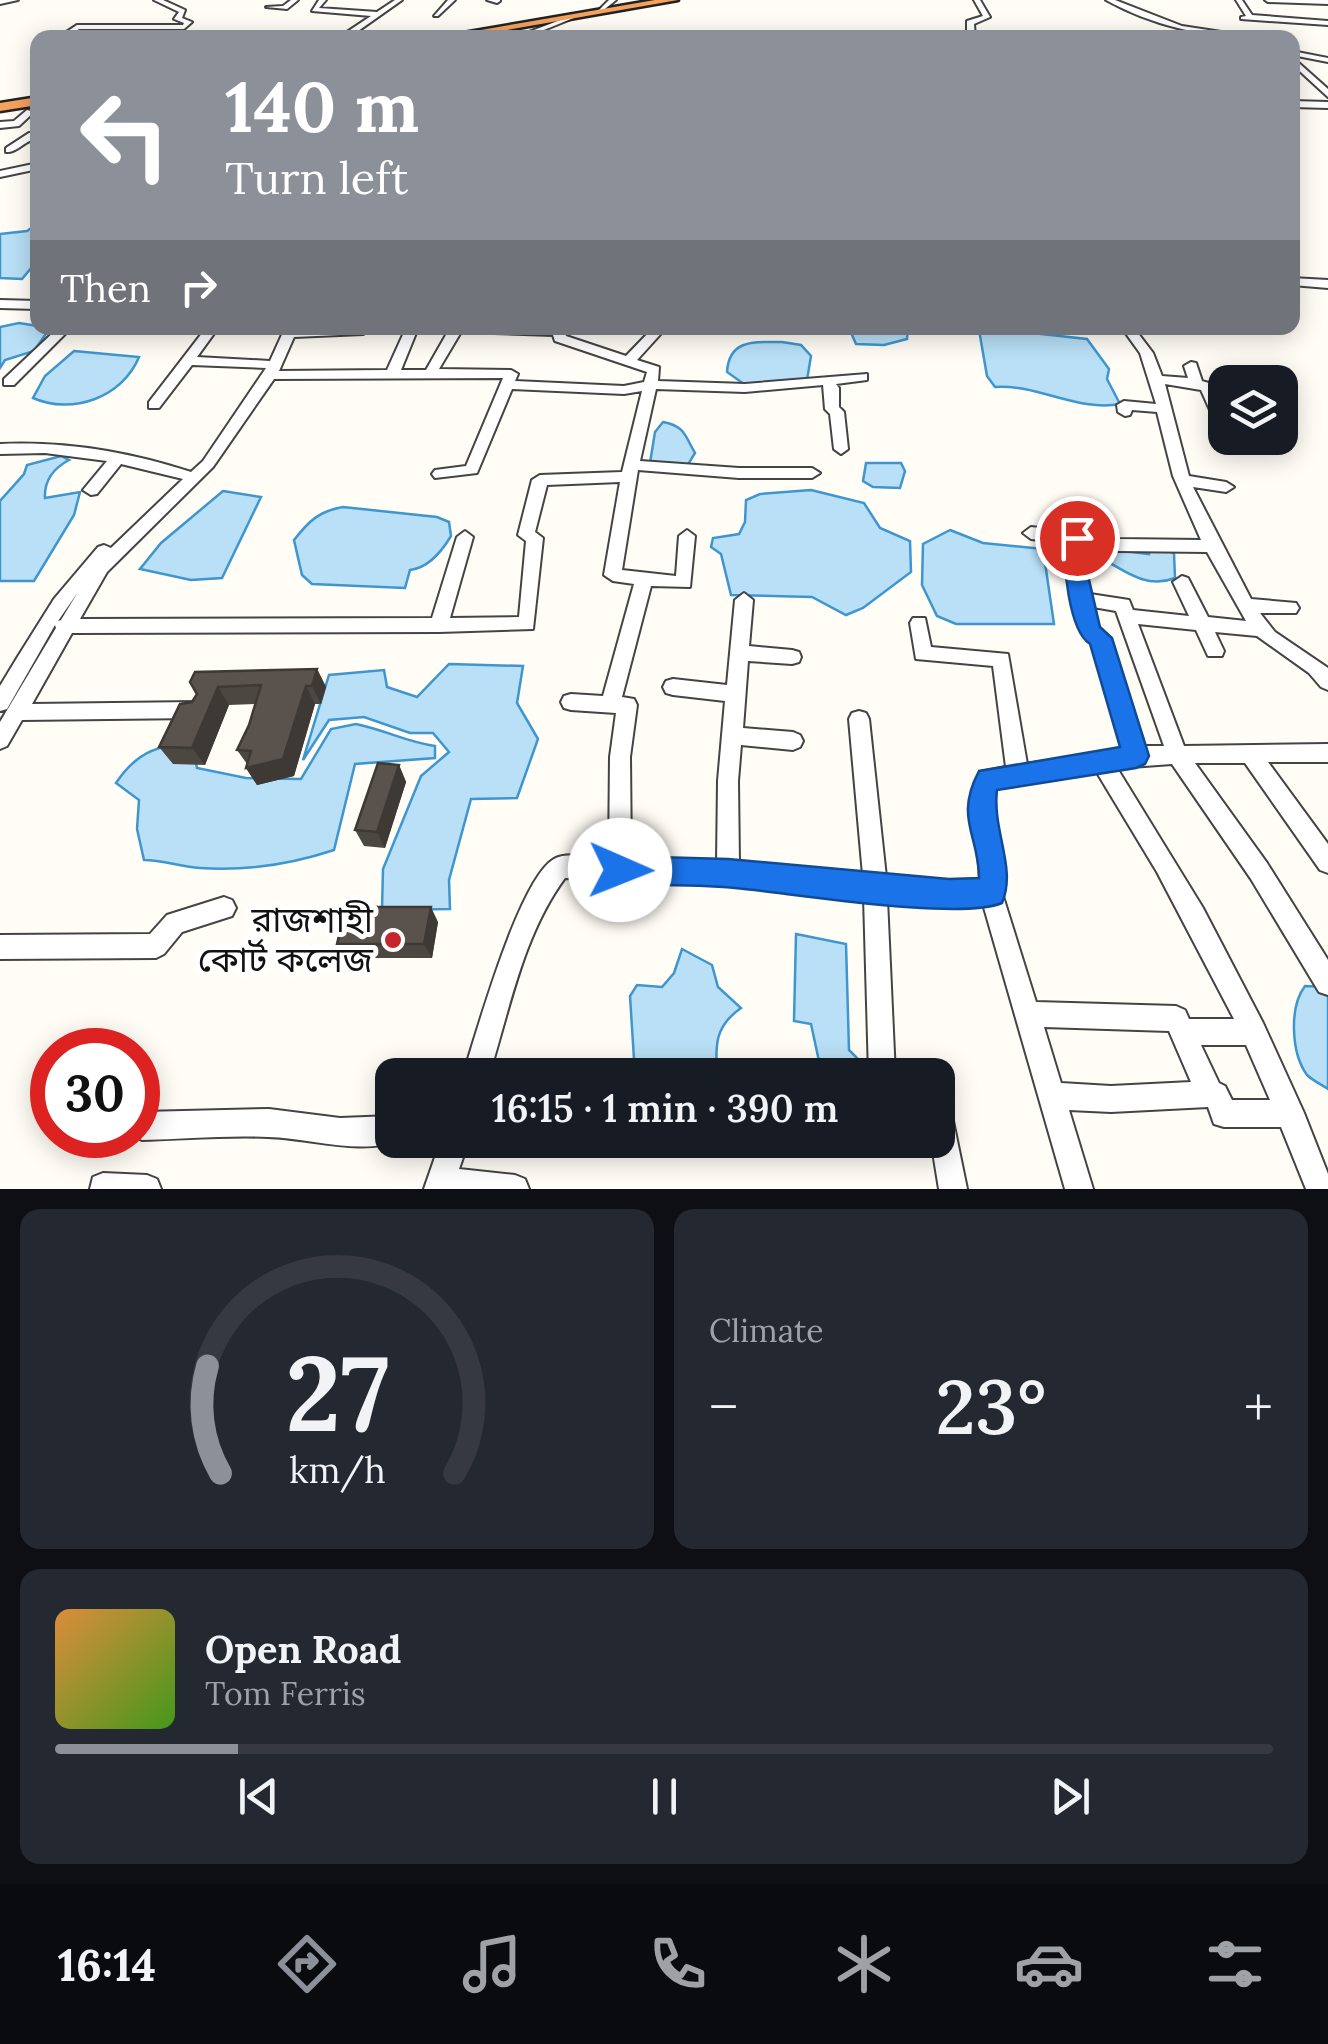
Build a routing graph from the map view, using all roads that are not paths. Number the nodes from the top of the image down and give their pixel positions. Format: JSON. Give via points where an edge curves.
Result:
{"nodes":[{"id":1,"x":16,"y":0,"type":"edge"},
{"id":2,"x":157,"y":0,"type":"edge"},
{"id":3,"x":296,"y":0,"type":"edge"},
{"id":4,"x":324,"y":0,"type":"edge"},
{"id":5,"x":400,"y":0,"type":"edge"},
{"id":6,"x":452,"y":0,"type":"edge"},
{"id":7,"x":612,"y":0,"type":"edge"},
{"id":8,"x":673,"y":0,"type":"edge"},
{"id":9,"x":977,"y":0,"type":"edge"},
{"id":10,"x":1108,"y":0,"type":"edge"},
{"id":11,"x":1239,"y":0,"type":"edge"},
{"id":12,"x":1268,"y":0,"type":"edge"},
{"id":13,"x":0,"y":2,"type":"edge"},
{"id":14,"x":1328,"y":2,"type":"edge"},
{"id":15,"x":269,"y":8,"type":"dead end"},
{"id":16,"x":598,"y":12,"type":"junction"},
{"id":17,"x":377,"y":14,"type":"junction"},
{"id":18,"x":436,"y":15,"type":"dead end"},
{"id":19,"x":578,"y":16,"type":"junction"},
{"id":20,"x":1250,"y":17,"type":"junction"},
{"id":21,"x":1328,"y":23,"type":"edge"},
{"id":22,"x":184,"y":27,"type":"junction"},
{"id":23,"x":73,"y":30,"type":"edge"},
{"id":24,"x":180,"y":30,"type":"edge"},
{"id":25,"x":354,"y":30,"type":"edge"},
{"id":26,"x":509,"y":30,"type":"edge"},
{"id":27,"x":537,"y":30,"type":"edge"},
{"id":28,"x":969,"y":30,"type":"edge"},
{"id":29,"x":1200,"y":30,"type":"edge"},
{"id":30,"x":1251,"y":30,"type":"edge"},
{"id":31,"x":1328,"y":49,"type":"edge"},
{"id":32,"x":1300,"y":51,"type":"edge"},
{"id":33,"x":1300,"y":54,"type":"edge"},
{"id":34,"x":1328,"y":60,"type":"edge"},
{"id":35,"x":1300,"y":61,"type":"edge"},
{"id":36,"x":1328,"y":94,"type":"edge"},
{"id":37,"x":1300,"y":104,"type":"edge"},
{"id":38,"x":1328,"y":105,"type":"edge"},
{"id":39,"x":30,"y":106,"type":"edge"},
{"id":40,"x":0,"y":107,"type":"edge"},
{"id":41,"x":30,"y":110,"type":"edge"},
{"id":42,"x":0,"y":125,"type":"edge"},
{"id":43,"x":30,"y":136,"type":"edge"},
{"id":44,"x":9,"y":150,"type":"dead end"},
{"id":45,"x":30,"y":166,"type":"edge"},
{"id":46,"x":1,"y":172,"type":"edge"},
{"id":47,"x":1300,"y":282,"type":"edge"},
{"id":48,"x":1328,"y":284,"type":"edge"},
{"id":49,"x":0,"y":304,"type":"edge"},
{"id":50,"x":30,"y":305,"type":"edge"},
{"id":51,"x":58,"y":335,"type":"edge"},
{"id":52,"x":207,"y":335,"type":"edge"},
{"id":53,"x":285,"y":335,"type":"edge"},
{"id":54,"x":409,"y":335,"type":"edge"},
{"id":55,"x":452,"y":335,"type":"edge"},
{"id":56,"x":559,"y":335,"type":"edge"},
{"id":57,"x":653,"y":335,"type":"edge"},
{"id":58,"x":1134,"y":335,"type":"edge"},
{"id":59,"x":629,"y":360,"type":"junction"},
{"id":60,"x":188,"y":361,"type":"junction"},
{"id":61,"x":1191,"y":366,"type":"dead end"},
{"id":62,"x":268,"y":370,"type":"junction"},
{"id":63,"x":392,"y":374,"type":"junction"},
{"id":64,"x":430,"y":374,"type":"junction"},
{"id":65,"x":862,"y":378,"type":"dead end"},
{"id":66,"x":1156,"y":379,"type":"junction"},
{"id":67,"x":9,"y":382,"type":"dead end"},
{"id":68,"x":828,"y":382,"type":"junction"},
{"id":69,"x":1196,"y":382,"type":"junction"},
{"id":70,"x":507,"y":385,"type":"junction"},
{"id":71,"x":652,"y":386,"type":"junction"},
{"id":72,"x":1208,"y":389,"type":"edge"},
{"id":73,"x":154,"y":405,"type":"dead end"},
{"id":74,"x":1166,"y":410,"type":"junction"},
{"id":75,"x":1125,"y":412,"type":"dead end"},
{"id":76,"x":0,"y":448,"type":"edge"},
{"id":77,"x":840,"y":449,"type":"dead end"},
{"id":78,"x":116,"y":458,"type":"junction"},
{"id":79,"x":630,"y":471,"type":"junction"},
{"id":80,"x":812,"y":473,"type":"dead end"},
{"id":81,"x":440,"y":474,"type":"dead end"},
{"id":82,"x":185,"y":476,"type":"junction"},
{"id":83,"x":1184,"y":481,"type":"junction"},
{"id":84,"x":1226,"y":487,"type":"dead end"},
{"id":85,"x":92,"y":490,"type":"dead end"},
{"id":86,"x":1076,"y":529,"type":"junction"},
{"id":87,"x":1031,"y":533,"type":"dead end"},
{"id":88,"x":687,"y":536,"type":"dead end"},
{"id":89,"x":465,"y":537,"type":"dead end"},
{"id":90,"x":1214,"y":546,"type":"junction"},
{"id":91,"x":644,"y":580,"type":"junction"},
{"id":92,"x":1182,"y":582,"type":"dead end"},
{"id":93,"x":1082,"y":599,"type":"junction"},
{"id":94,"x":744,"y":600,"type":"dead end"},
{"id":95,"x":1248,"y":606,"type":"junction"},
{"id":96,"x":1290,"y":608,"type":"dead end"},
{"id":97,"x":1126,"y":616,"type":"junction"},
{"id":98,"x":919,"y":623,"type":"dead end"},
{"id":99,"x":439,"y":625,"type":"junction"},
{"id":100,"x":64,"y":626,"type":"junction"},
{"id":101,"x":1202,"y":626,"type":"junction"},
{"id":102,"x":1262,"y":630,"type":"junction"},
{"id":103,"x":1215,"y":651,"type":"dead end"},
{"id":104,"x":738,"y":653,"type":"junction"},
{"id":105,"x":792,"y":657,"type":"dead end"},
{"id":106,"x":1328,"y":682,"type":"edge"},
{"id":107,"x":673,"y":687,"type":"dead end"},
{"id":108,"x":734,"y":694,"type":"junction"},
{"id":109,"x":571,"y":702,"type":"dead end"},
{"id":110,"x":610,"y":705,"type":"junction"},
{"id":111,"x":8,"y":707,"type":"edge"},
{"id":112,"x":196,"y":710,"type":"edge"},
{"id":113,"x":858,"y":719,"type":"dead end"},
{"id":114,"x":731,"y":735,"type":"junction"},
{"id":115,"x":0,"y":740,"type":"edge"},
{"id":116,"x":793,"y":741,"type":"dead end"},
{"id":117,"x":1177,"y":754,"type":"junction"},
{"id":118,"x":1250,"y":754,"type":"junction"},
{"id":119,"x":1320,"y":754,"type":"edge"},
{"id":120,"x":1136,"y":756,"type":"junction"},
{"id":121,"x":1102,"y":762,"type":"junction"},
{"id":122,"x":1328,"y":773,"type":"edge"},
{"id":123,"x":1018,"y":776,"type":"junction"},
{"id":124,"x":1328,"y":862,"type":"edge"},
{"id":125,"x":620,"y":870,"type":"junction"},
{"id":126,"x":728,"y":873,"type":"junction"},
{"id":127,"x":875,"y":886,"type":"junction"},
{"id":128,"x":992,"y":892,"type":"junction"},
{"id":129,"x":224,"y":908,"type":"dead end"},
{"id":130,"x":0,"y":947,"type":"edge"},
{"id":131,"x":1328,"y":983,"type":"edge"},
{"id":132,"x":1029,"y":1014,"type":"junction"},
{"id":133,"x":1181,"y":1032,"type":"junction"},
{"id":134,"x":1254,"y":1032,"type":"junction"},
{"id":135,"x":482,"y":1058,"type":"edge"},
{"id":136,"x":881,"y":1058,"type":"edge"},
{"id":137,"x":1210,"y":1094,"type":"junction"},
{"id":138,"x":1050,"y":1096,"type":"junction"},
{"id":139,"x":1290,"y":1113,"type":"junction"},
{"id":140,"x":160,"y":1126,"type":"edge"},
{"id":141,"x":375,"y":1131,"type":"edge"},
{"id":142,"x":449,"y":1158,"type":"edge"},
{"id":143,"x":947,"y":1158,"type":"edge"},
{"id":144,"x":439,"y":1185,"type":"edge"},
{"id":145,"x":103,"y":1187,"type":"edge"},
{"id":146,"x":147,"y":1189,"type":"edge"},
{"id":147,"x":515,"y":1189,"type":"edge"},
{"id":148,"x":952,"y":1189,"type":"edge"},
{"id":149,"x":1079,"y":1189,"type":"edge"},
{"id":150,"x":1320,"y":1189,"type":"edge"}],
"edges":[{"from":1,"to":13,"type":"street"},
{"from":2,"to":22,"type":"street","via":[[183,11],[178,19],[188,22]]},
{"from":3,"to":15,"type":"street"},
{"from":4,"to":17,"type":"street","via":[[314,10]]},
{"from":5,"to":17,"type":"street"},
{"from":6,"to":18,"type":"street"},
{"from":7,"to":16,"type":"street"},
{"from":8,"to":16,"type":"highway"},
{"from":9,"to":28,"type":"street","via":[[987,17],[972,21]]},
{"from":10,"to":29,"type":"street"},
{"from":11,"to":20,"type":"street"},
{"from":12,"to":14,"type":"street"},
{"from":16,"to":19,"type":"highway"},
{"from":17,"to":25,"type":"street"},
{"from":19,"to":26,"type":"highway"},
{"from":19,"to":27,"type":"street"},
{"from":20,"to":21,"type":"street"},
{"from":20,"to":30,"type":"street","via":[[1242,18]]},
{"from":22,"to":23,"type":"street"},
{"from":22,"to":24,"type":"street"},
{"from":31,"to":32,"type":"street"},
{"from":33,"to":34,"type":"street"},
{"from":35,"to":36,"type":"street"},
{"from":37,"to":38,"type":"street"},
{"from":39,"to":40,"type":"highway"},
{"from":41,"to":42,"type":"street","via":[[16,124]]},
{"from":43,"to":44,"type":"street"},
{"from":45,"to":46,"type":"street"},
{"from":47,"to":48,"type":"street"},
{"from":49,"to":50,"type":"street"},
{"from":51,"to":67,"type":"street"},
{"from":52,"to":60,"type":"street"},
{"from":53,"to":62,"type":"street"},
{"from":54,"to":63,"type":"street"},
{"from":55,"to":64,"type":"street"},
{"from":56,"to":59,"type":"street"},
{"from":57,"to":59,"type":"street"},
{"from":58,"to":66,"type":"street","via":[[1150,355]]},
{"from":59,"to":71,"type":"street","via":[[654,370]]},
{"from":60,"to":62,"type":"street"},
{"from":60,"to":73,"type":"street"},
{"from":61,"to":69,"type":"street"},
{"from":62,"to":63,"type":"street"},
{"from":62,"to":82,"type":"street"},
{"from":62,"to":100,"type":"street","via":[[208,464],[102,568]]},
{"from":63,"to":64,"type":"street"},
{"from":64,"to":70,"type":"street","via":[[511,374]]},
{"from":65,"to":68,"type":"street"},
{"from":66,"to":69,"type":"street"},
{"from":66,"to":74,"type":"street"},
{"from":68,"to":71,"type":"street"},
{"from":68,"to":77,"type":"street"},
{"from":69,"to":72,"type":"street"},
{"from":70,"to":71,"type":"street"},
{"from":70,"to":81,"type":"street","via":[[472,470]]},
{"from":71,"to":79,"type":"street"},
{"from":74,"to":75,"type":"street","via":[[1124,405]]},
{"from":74,"to":83,"type":"street"},
{"from":76,"to":78,"type":"street"},
{"from":78,"to":82,"type":"street"},
{"from":78,"to":85,"type":"street"},
{"from":79,"to":80,"type":"street"},
{"from":79,"to":91,"type":"street","via":[[614,574]]},
{"from":79,"to":99,"type":"street","via":[[540,480],[526,535],[535,538],[526,624]]},
{"from":82,"to":111,"type":"street","via":[[87,567]]},
{"from":83,"to":84,"type":"street"},
{"from":83,"to":90,"type":"street"},
{"from":86,"to":87,"type":"street"},
{"from":86,"to":90,"type":"street","via":[[1118,545]]},
{"from":86,"to":93,"type":"street","via":[[1073,558]]},
{"from":88,"to":91,"type":"street","via":[[684,583]]},
{"from":89,"to":99,"type":"street"},
{"from":90,"to":95,"type":"street"},
{"from":91,"to":110,"type":"street"},
{"from":92,"to":101,"type":"street"},
{"from":93,"to":97,"type":"street","via":[[1123,606]]},
{"from":93,"to":120,"type":"street"},
{"from":94,"to":104,"type":"street"},
{"from":95,"to":96,"type":"street"},
{"from":95,"to":102,"type":"street"},
{"from":97,"to":101,"type":"street"},
{"from":97,"to":117,"type":"street"},
{"from":98,"to":123,"type":"street","via":[[923,654],[1001,660]]},
{"from":99,"to":100,"type":"street"},
{"from":100,"to":111,"type":"street"},
{"from":101,"to":102,"type":"street"},
{"from":101,"to":103,"type":"street"},
{"from":102,"to":106,"type":"street","via":[[1314,662]]},
{"from":104,"to":105,"type":"street"},
{"from":104,"to":108,"type":"street"},
{"from":107,"to":108,"type":"street"},
{"from":108,"to":114,"type":"street"},
{"from":109,"to":110,"type":"street"},
{"from":110,"to":125,"type":"street","via":[[627,705]]},
{"from":111,"to":112,"type":"street"},
{"from":111,"to":115,"type":"street"},
{"from":113,"to":127,"type":"street"},
{"from":114,"to":116,"type":"street"},
{"from":114,"to":126,"type":"street"},
{"from":117,"to":118,"type":"street"},
{"from":117,"to":120,"type":"street"},
{"from":117,"to":131,"type":"street"},
{"from":118,"to":119,"type":"street"},
{"from":118,"to":124,"type":"street"},
{"from":119,"to":122,"type":"street"},
{"from":120,"to":121,"type":"street"},
{"from":121,"to":123,"type":"street"},
{"from":121,"to":134,"type":"street","via":[[1161,852]]},
{"from":123,"to":128,"type":"street","via":[[988,780],[982,792]]},
{"from":125,"to":126,"type":"street"},
{"from":125,"to":135,"type":"street","via":[[560,868],[547,882]]},
{"from":126,"to":127,"type":"street"},
{"from":127,"to":128,"type":"street"},
{"from":127,"to":136,"type":"street"},
{"from":128,"to":132,"type":"street"},
{"from":129,"to":130,"type":"street","via":[[175,923],[156,946]]},
{"from":132,"to":133,"type":"street","via":[[1176,1019]]},
{"from":132,"to":138,"type":"street"},
{"from":133,"to":134,"type":"street"},
{"from":133,"to":137,"type":"street"},
{"from":134,"to":139,"type":"street"},
{"from":137,"to":138,"type":"street"},
{"from":137,"to":139,"type":"street","via":[[1224,1114]]},
{"from":138,"to":149,"type":"street"},
{"from":139,"to":150,"type":"street"},
{"from":140,"to":141,"type":"street","via":[[269,1123]]},
{"from":142,"to":144,"type":"street"},
{"from":143,"to":148,"type":"street"},
{"from":144,"to":147,"type":"street"},
{"from":145,"to":146,"type":"street"}]}
